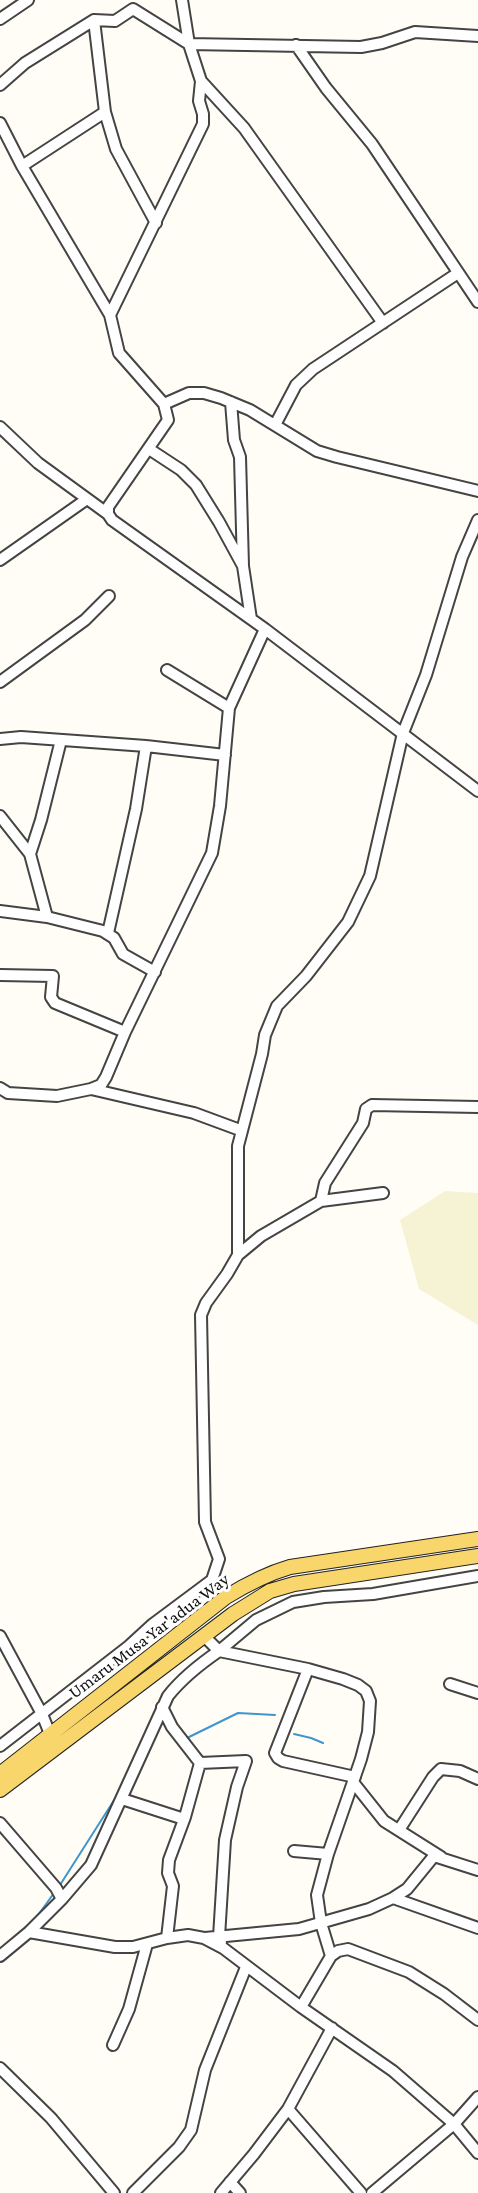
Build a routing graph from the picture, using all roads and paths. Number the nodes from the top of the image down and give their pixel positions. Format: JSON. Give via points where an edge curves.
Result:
{"nodes":[{"id":1,"x":28,"y":0,"type":"edge"},
{"id":2,"x":182,"y":0,"type":"edge"},
{"id":3,"x":0,"y":18,"type":"edge"},
{"id":4,"x":94,"y":20,"type":"junction"},
{"id":5,"x":478,"y":36,"type":"edge"},
{"id":6,"x":189,"y":44,"type":"junction"},
{"id":7,"x":296,"y":45,"type":"junction"},
{"id":8,"x":201,"y":81,"type":"junction"},
{"id":9,"x":0,"y":85,"type":"edge"},
{"id":10,"x":105,"y":112,"type":"junction"},
{"id":11,"x":0,"y":123,"type":"edge"},
{"id":12,"x":22,"y":166,"type":"junction"},
{"id":13,"x":156,"y":223,"type":"junction"},
{"id":14,"x":458,"y":273,"type":"junction"},
{"id":15,"x":478,"y":302,"type":"edge"},
{"id":16,"x":110,"y":315,"type":"junction"},
{"id":17,"x":383,"y":323,"type":"junction"},
{"id":18,"x":231,"y":402,"type":"junction"},
{"id":19,"x":164,"y":404,"type":"junction"},
{"id":20,"x":275,"y":425,"type":"junction"},
{"id":21,"x":0,"y":427,"type":"edge"},
{"id":22,"x":149,"y":449,"type":"junction"},
{"id":23,"x":478,"y":491,"type":"edge"},
{"id":24,"x":87,"y":499,"type":"junction"},
{"id":25,"x":108,"y":514,"type":"junction"},
{"id":26,"x":478,"y":520,"type":"edge"},
{"id":27,"x":2,"y":554,"type":"edge"},
{"id":28,"x":243,"y":566,"type":"junction"},
{"id":29,"x":109,"y":596,"type":"dead end"},
{"id":30,"x":251,"y":619,"type":"junction"},
{"id":31,"x":265,"y":629,"type":"junction"},
{"id":32,"x":167,"y":670,"type":"dead end"},
{"id":33,"x":0,"y":682,"type":"edge"},
{"id":34,"x":229,"y":708,"type":"junction"},
{"id":35,"x":403,"y":733,"type":"junction"},
{"id":36,"x":0,"y":739,"type":"edge"},
{"id":37,"x":61,"y":740,"type":"junction"},
{"id":38,"x":147,"y":746,"type":"junction"},
{"id":39,"x":225,"y":755,"type":"junction"},
{"id":40,"x":478,"y":791,"type":"edge"},
{"id":41,"x":0,"y":816,"type":"edge"},
{"id":42,"x":30,"y":854,"type":"junction"},
{"id":43,"x":0,"y":911,"type":"edge"},
{"id":44,"x":47,"y":917,"type":"junction"},
{"id":45,"x":108,"y":933,"type":"junction"},
{"id":46,"x":155,"y":972,"type":"junction"},
{"id":47,"x":0,"y":975,"type":"edge"},
{"id":48,"x":125,"y":1032,"type":"junction"},
{"id":49,"x":0,"y":1088,"type":"edge"},
{"id":50,"x":91,"y":1089,"type":"junction"},
{"id":51,"x":478,"y":1107,"type":"edge"},
{"id":52,"x":240,"y":1130,"type":"junction"},
{"id":53,"x":383,"y":1193,"type":"dead end"},
{"id":54,"x":321,"y":1201,"type":"junction"},
{"id":55,"x":238,"y":1255,"type":"junction"},
{"id":56,"x":478,"y":1539,"type":"edge"},
{"id":57,"x":478,"y":1556,"type":"edge"},
{"id":58,"x":478,"y":1576,"type":"edge"},
{"id":59,"x":0,"y":1636,"type":"edge"},
{"id":60,"x":204,"y":1636,"type":"junction"},
{"id":61,"x":219,"y":1651,"type":"junction"},
{"id":62,"x":308,"y":1669,"type":"junction"},
{"id":63,"x":450,"y":1684,"type":"dead end"},
{"id":64,"x":478,"y":1693,"type":"edge"},
{"id":65,"x":162,"y":1707,"type":"junction"},
{"id":66,"x":42,"y":1714,"type":"junction"},
{"id":67,"x":51,"y":1734,"type":"junction"},
{"id":68,"x":0,"y":1746,"type":"edge"},
{"id":69,"x":200,"y":1763,"type":"junction"},
{"id":70,"x":0,"y":1774,"type":"edge"},
{"id":71,"x":478,"y":1779,"type":"edge"},
{"id":72,"x":354,"y":1780,"type":"junction"},
{"id":73,"x":0,"y":1790,"type":"edge"},
{"id":74,"x":122,"y":1799,"type":"junction"},
{"id":75,"x":184,"y":1819,"type":"junction"},
{"id":76,"x":0,"y":1823,"type":"edge"},
{"id":77,"x":399,"y":1830,"type":"junction"},
{"id":78,"x":294,"y":1851,"type":"dead end"},
{"id":79,"x":328,"y":1854,"type":"junction"},
{"id":80,"x":441,"y":1857,"type":"junction"},
{"id":81,"x":478,"y":1870,"type":"edge"},
{"id":82,"x":393,"y":1898,"type":"junction"},
{"id":83,"x":62,"y":1899,"type":"junction"},
{"id":84,"x":321,"y":1923,"type":"junction"},
{"id":85,"x":478,"y":1928,"type":"edge"},
{"id":86,"x":29,"y":1932,"type":"junction"},
{"id":87,"x":167,"y":1938,"type":"junction"},
{"id":88,"x":221,"y":1942,"type":"junction"},
{"id":89,"x":147,"y":1944,"type":"junction"},
{"id":90,"x":0,"y":1956,"type":"edge"},
{"id":91,"x":331,"y":1956,"type":"junction"},
{"id":92,"x":246,"y":1967,"type":"junction"},
{"id":93,"x":302,"y":2007,"type":"junction"},
{"id":94,"x":478,"y":2020,"type":"edge"},
{"id":95,"x":332,"y":2028,"type":"junction"},
{"id":96,"x":113,"y":2045,"type":"dead end"},
{"id":97,"x":0,"y":2068,"type":"edge"},
{"id":98,"x":478,"y":2097,"type":"edge"},
{"id":99,"x":288,"y":2109,"type":"junction"},
{"id":100,"x":454,"y":2124,"type":"junction"},
{"id":101,"x":478,"y":2153,"type":"edge"},
{"id":102,"x":231,"y":2182,"type":"junction"},
{"id":103,"x":114,"y":2193,"type":"edge"},
{"id":104,"x":133,"y":2193,"type":"edge"},
{"id":105,"x":221,"y":2193,"type":"edge"},
{"id":106,"x":240,"y":2193,"type":"edge"},
{"id":107,"x":361,"y":2193,"type":"edge"},
{"id":108,"x":372,"y":2193,"type":"edge"}],
"edges":[{"from":1,"to":3,"type":"street"},
{"from":2,"to":6,"type":"street"},
{"from":4,"to":6,"type":"street","via":[[115,21],[133,9]]},
{"from":4,"to":9,"type":"street","via":[[25,63]]},
{"from":4,"to":10,"type":"street"},
{"from":5,"to":7,"type":"street","via":[[415,32],[361,47]]},
{"from":6,"to":7,"type":"street"},
{"from":6,"to":8,"type":"street"},
{"from":7,"to":14,"type":"street","via":[[372,144]]},
{"from":8,"to":13,"type":"street","via":[[203,124]]},
{"from":8,"to":17,"type":"street","via":[[244,128]]},
{"from":10,"to":12,"type":"street"},
{"from":10,"to":13,"type":"street","via":[[116,149]]},
{"from":11,"to":12,"type":"street"},
{"from":12,"to":16,"type":"street"},
{"from":13,"to":16,"type":"street"},
{"from":14,"to":15,"type":"street"},
{"from":14,"to":17,"type":"street"},
{"from":16,"to":19,"type":"street","via":[[119,353]]},
{"from":17,"to":20,"type":"street","via":[[302,378]]},
{"from":18,"to":19,"type":"street","via":[[204,393],[189,393]]},
{"from":18,"to":20,"type":"street"},
{"from":18,"to":28,"type":"street","via":[[234,440],[240,457]]},
{"from":19,"to":22,"type":"street","via":[[168,420]]},
{"from":20,"to":23,"type":"street","via":[[317,451]]},
{"from":21,"to":24,"type":"street","via":[[38,463]]},
{"from":22,"to":25,"type":"street","via":[[108,507]]},
{"from":22,"to":28,"type":"street","via":[[196,485]]},
{"from":24,"to":25,"type":"street"},
{"from":24,"to":27,"type":"street"},
{"from":25,"to":30,"type":"street"},
{"from":26,"to":35,"type":"street"},
{"from":28,"to":30,"type":"street"},
{"from":29,"to":33,"type":"street","via":[[85,620]]},
{"from":30,"to":31,"type":"street"},
{"from":31,"to":34,"type":"street"},
{"from":31,"to":35,"type":"street"},
{"from":32,"to":34,"type":"street"},
{"from":34,"to":39,"type":"street"},
{"from":35,"to":40,"type":"street"},
{"from":35,"to":52,"type":"street","via":[[370,876],[348,922],[277,1006],[265,1035]]},
{"from":36,"to":37,"type":"street"},
{"from":37,"to":38,"type":"street"},
{"from":37,"to":42,"type":"street"},
{"from":38,"to":39,"type":"street"},
{"from":38,"to":45,"type":"street"},
{"from":39,"to":46,"type":"street","via":[[212,853]]},
{"from":41,"to":42,"type":"street"},
{"from":42,"to":44,"type":"street"},
{"from":43,"to":44,"type":"street"},
{"from":44,"to":45,"type":"street"},
{"from":45,"to":46,"type":"street","via":[[123,954]]},
{"from":46,"to":48,"type":"street"},
{"from":47,"to":48,"type":"street","via":[[53,976],[51,997],[55,1003]]},
{"from":48,"to":50,"type":"street","via":[[106,1077],[101,1085]]},
{"from":49,"to":50,"type":"street","via":[[8,1093],[57,1096]]},
{"from":50,"to":52,"type":"street","via":[[194,1113]]},
{"from":51,"to":54,"type":"street","via":[[372,1105],[366,1109],[363,1123],[325,1184]]},
{"from":52,"to":55,"type":"street"},
{"from":53,"to":54,"type":"street"},
{"from":54,"to":55,"type":"street","via":[[261,1236]]},
{"from":55,"to":66,"type":"street","via":[[206,1303],[201,1319],[205,1522],[219,1559],[212,1580]]},
{"from":56,"to":67,"type":"main road","name":"Umaru Musa Yar'adua Way","via":[[324,1561],[269,1573],[226,1597]]},
{"from":57,"to":60,"type":"main road","name":"Umaru Musa Yar'adua Way","via":[[294,1584],[252,1601]]},
{"from":58,"to":61,"type":"street","via":[[373,1594],[293,1602],[256,1620]]},
{"from":59,"to":66,"type":"street"},
{"from":60,"to":61,"type":"street"},
{"from":60,"to":73,"type":"main road","name":"Umaru Musa Yar'adua Way"},
{"from":61,"to":62,"type":"street"},
{"from":61,"to":65,"type":"street","via":[[177,1684]]},
{"from":62,"to":72,"type":"street","via":[[366,1691],[370,1701],[368,1732]]},
{"from":62,"to":72,"type":"street","via":[[275,1753],[284,1761]]},
{"from":63,"to":64,"type":"street"},
{"from":65,"to":69,"type":"street"},
{"from":65,"to":74,"type":"street"},
{"from":66,"to":67,"type":"street"},
{"from":66,"to":68,"type":"street"},
{"from":67,"to":70,"type":"main road","name":"Umaru Musa Yar'adua Way"},
{"from":69,"to":75,"type":"street"},
{"from":69,"to":88,"type":"street","via":[[246,1761],[225,1840]]},
{"from":71,"to":77,"type":"street","via":[[460,1771],[441,1769]]},
{"from":72,"to":77,"type":"street","via":[[376,1813]]},
{"from":72,"to":79,"type":"street"},
{"from":74,"to":75,"type":"street"},
{"from":74,"to":83,"type":"street","via":[[91,1865]]},
{"from":75,"to":87,"type":"street","via":[[169,1860],[172,1886]]},
{"from":76,"to":83,"type":"street"},
{"from":77,"to":80,"type":"street"},
{"from":78,"to":79,"type":"street"},
{"from":79,"to":84,"type":"street","via":[[318,1895]]},
{"from":80,"to":81,"type":"street"},
{"from":80,"to":82,"type":"street","via":[[430,1859],[407,1889]]},
{"from":82,"to":84,"type":"street"},
{"from":82,"to":85,"type":"street"},
{"from":83,"to":86,"type":"street"},
{"from":84,"to":88,"type":"street"},
{"from":84,"to":91,"type":"street"},
{"from":86,"to":89,"type":"street","via":[[115,1947]]},
{"from":86,"to":90,"type":"street"},
{"from":87,"to":88,"type":"street","via":[[188,1935]]},
{"from":87,"to":89,"type":"street"},
{"from":88,"to":92,"type":"street"},
{"from":89,"to":96,"type":"street","via":[[129,2009]]},
{"from":91,"to":93,"type":"street"},
{"from":91,"to":94,"type":"street","via":[[348,1949],[409,1972]]},
{"from":92,"to":93,"type":"street"},
{"from":92,"to":104,"type":"street","via":[[205,2070],[191,2130]]},
{"from":93,"to":95,"type":"street"},
{"from":95,"to":99,"type":"street"},
{"from":95,"to":100,"type":"street","via":[[393,2071]]},
{"from":97,"to":103,"type":"street","via":[[51,2118]]},
{"from":98,"to":100,"type":"street"},
{"from":99,"to":102,"type":"street"},
{"from":99,"to":107,"type":"street"},
{"from":100,"to":101,"type":"street"},
{"from":100,"to":108,"type":"street"},
{"from":102,"to":105,"type":"street"},
{"from":102,"to":106,"type":"street"}]}
